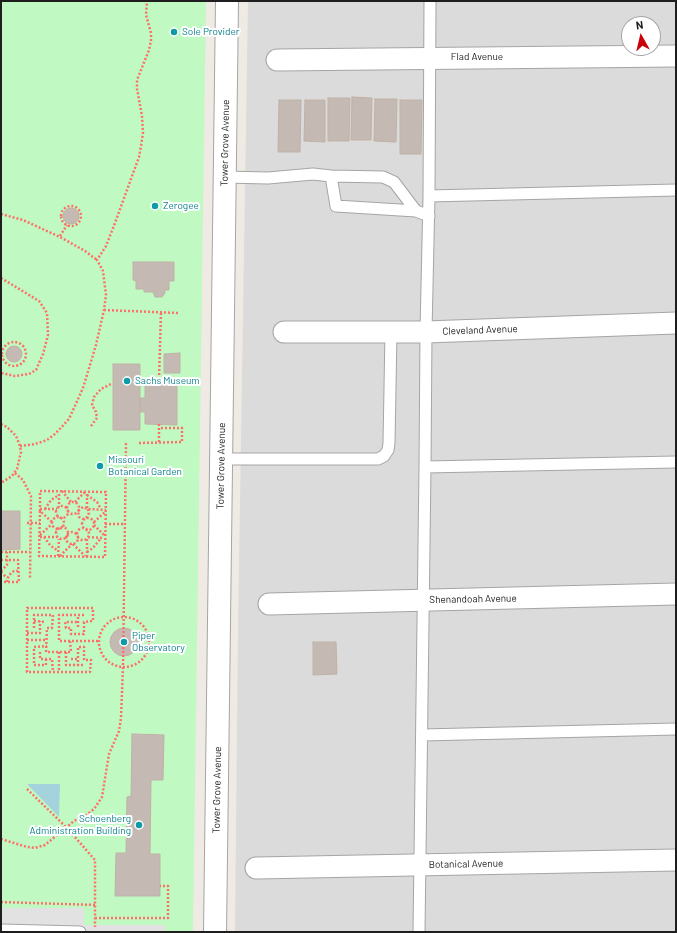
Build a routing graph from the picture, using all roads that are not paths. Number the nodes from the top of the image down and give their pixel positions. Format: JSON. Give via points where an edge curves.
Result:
{"nodes":[{"id":1,"x":227,"y":1,"type":"edge"},
{"id":2,"x":430,"y":1,"type":"edge"},
{"id":3,"x":676,"y":56,"type":"edge"},
{"id":4,"x":430,"y":58,"type":"junction"},
{"id":5,"x":277,"y":60,"type":"dead end"},
{"id":6,"x":331,"y":176,"type":"junction"},
{"id":7,"x":224,"y":177,"type":"junction"},
{"id":8,"x":676,"y":190,"type":"edge"},
{"id":9,"x":429,"y":196,"type":"junction"},
{"id":10,"x":416,"y":212,"type":"junction"},
{"id":11,"x":428,"y":216,"type":"junction"},
{"id":12,"x":676,"y":323,"type":"edge"},
{"id":13,"x":284,"y":332,"type":"dead end"},
{"id":14,"x":391,"y":332,"type":"junction"},
{"id":15,"x":426,"y":332,"type":"junction"},
{"id":16,"x":221,"y":459,"type":"junction"},
{"id":17,"x":676,"y":462,"type":"edge"},
{"id":18,"x":425,"y":467,"type":"junction"},
{"id":19,"x":676,"y":594,"type":"edge"},
{"id":20,"x":422,"y":600,"type":"junction"},
{"id":21,"x":269,"y":604,"type":"dead end"},
{"id":22,"x":676,"y":729,"type":"edge"},
{"id":23,"x":422,"y":735,"type":"junction"},
{"id":24,"x":676,"y":860,"type":"edge"},
{"id":25,"x":420,"y":865,"type":"junction"},
{"id":26,"x":256,"y":868,"type":"dead end"},
{"id":27,"x":1,"y":930,"type":"edge"},
{"id":28,"x":80,"y":932,"type":"edge"},
{"id":29,"x":215,"y":932,"type":"edge"},
{"id":30,"x":419,"y":932,"type":"edge"}],
"edges":[{"from":1,"to":7,"type":"street","name":"Tower Grove Avenue"},
{"from":2,"to":4,"type":"lane"},
{"from":3,"to":4,"type":"street","name":"Flad Avenue"},
{"from":4,"to":5,"type":"street","name":"Flad Avenue"},
{"from":4,"to":9,"type":"lane"},
{"from":6,"to":7,"type":"lane","via":[[313,174],[268,178]]},
{"from":6,"to":10,"type":"lane","via":[[383,177],[394,182]]},
{"from":6,"to":10,"type":"lane","via":[[336,206]]},
{"from":7,"to":16,"type":"street","name":"Tower Grove Avenue"},
{"from":8,"to":9,"type":"lane"},
{"from":9,"to":11,"type":"lane"},
{"from":10,"to":11,"type":"lane"},
{"from":11,"to":15,"type":"lane"},
{"from":12,"to":15,"type":"street","name":"Cleveland Avenue"},
{"from":13,"to":14,"type":"street","name":"Cleveland Avenue"},
{"from":14,"to":15,"type":"street","name":"Cleveland Avenue"},
{"from":14,"to":16,"type":"lane","via":[[390,443],[384,456],[378,459]]},
{"from":15,"to":18,"type":"lane"},
{"from":16,"to":29,"type":"street","name":"Tower Grove Avenue"},
{"from":17,"to":18,"type":"lane"},
{"from":18,"to":20,"type":"lane"},
{"from":19,"to":20,"type":"street","name":"Shenandoah Avenue"},
{"from":20,"to":21,"type":"street","name":"Shenandoah Avenue"},
{"from":20,"to":23,"type":"lane"},
{"from":22,"to":23,"type":"lane"},
{"from":23,"to":25,"type":"lane"},
{"from":24,"to":25,"type":"street","name":"Botanical Avenue"},
{"from":25,"to":26,"type":"street","name":"Botanical Avenue"},
{"from":25,"to":30,"type":"lane"},
{"from":27,"to":28,"type":"lane"}]}
